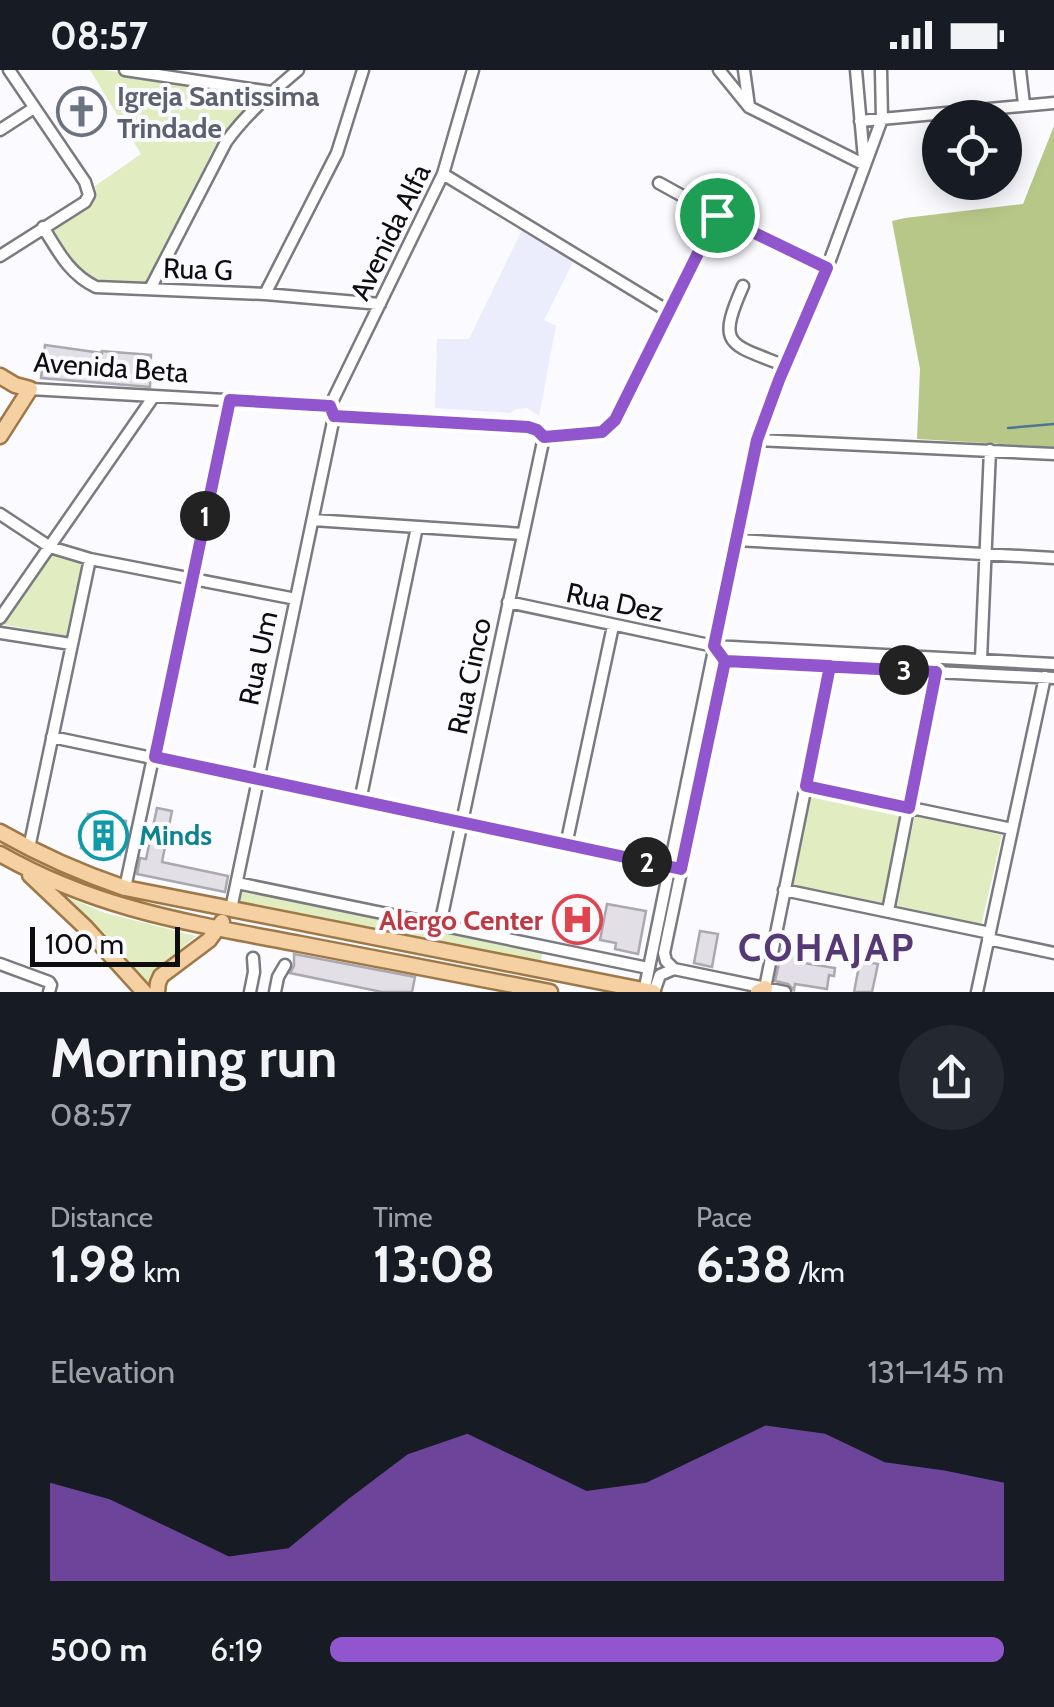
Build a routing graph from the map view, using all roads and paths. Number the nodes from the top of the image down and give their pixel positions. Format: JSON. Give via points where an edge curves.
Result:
{"nodes":[{"id":1,"x":9,"y":70,"type":"edge"},
{"id":2,"x":125,"y":70,"type":"edge"},
{"id":3,"x":298,"y":70,"type":"edge"},
{"id":4,"x":363,"y":70,"type":"edge"},
{"id":5,"x":473,"y":70,"type":"edge"},
{"id":6,"x":719,"y":70,"type":"edge"},
{"id":7,"x":744,"y":70,"type":"edge"},
{"id":8,"x":856,"y":70,"type":"edge"},
{"id":9,"x":882,"y":70,"type":"edge"},
{"id":10,"x":1020,"y":70,"type":"edge"},
{"id":11,"x":271,"y":92,"type":"junction"},
{"id":12,"x":1054,"y":103,"type":"edge"},
{"id":13,"x":1024,"y":104,"type":"junction"},
{"id":14,"x":749,"y":107,"type":"junction"},
{"id":15,"x":34,"y":108,"type":"junction"},
{"id":16,"x":882,"y":119,"type":"junction"},
{"id":17,"x":860,"y":122,"type":"junction"},
{"id":18,"x":0,"y":130,"type":"edge"},
{"id":19,"x":865,"y":165,"type":"junction"},
{"id":20,"x":443,"y":174,"type":"junction"},
{"id":21,"x":659,"y":183,"type":"dead end"},
{"id":22,"x":717,"y":215,"type":"junction"},
{"id":23,"x":43,"y":227,"type":"junction"},
{"id":24,"x":0,"y":256,"type":"edge"},
{"id":25,"x":827,"y":268,"type":"junction"},
{"id":26,"x":743,"y":286,"type":"dead end"},
{"id":27,"x":150,"y":289,"type":"junction"},
{"id":28,"x":265,"y":294,"type":"junction"},
{"id":29,"x":380,"y":304,"type":"junction"},
{"id":30,"x":668,"y":310,"type":"junction"},
{"id":31,"x":785,"y":366,"type":"junction"},
{"id":32,"x":3,"y":383,"type":"edge"},
{"id":33,"x":30,"y":389,"type":"junction"},
{"id":34,"x":154,"y":396,"type":"junction"},
{"id":35,"x":230,"y":400,"type":"junction"},
{"id":36,"x":332,"y":411,"type":"junction"},
{"id":37,"x":0,"y":436,"type":"edge"},
{"id":38,"x":544,"y":437,"type":"junction"},
{"id":39,"x":757,"y":440,"type":"junction"},
{"id":40,"x":990,"y":450,"type":"junction"},
{"id":41,"x":1054,"y":454,"type":"edge"},
{"id":42,"x":0,"y":514,"type":"edge"},
{"id":43,"x":313,"y":520,"type":"junction"},
{"id":44,"x":417,"y":527,"type":"junction"},
{"id":45,"x":522,"y":534,"type":"junction"},
{"id":46,"x":736,"y":540,"type":"junction"},
{"id":47,"x":50,"y":547,"type":"junction"},
{"id":48,"x":984,"y":554,"type":"junction"},
{"id":49,"x":1054,"y":558,"type":"edge"},
{"id":50,"x":90,"y":559,"type":"junction"},
{"id":51,"x":192,"y":580,"type":"junction"},
{"id":52,"x":296,"y":599,"type":"junction"},
{"id":53,"x":508,"y":602,"type":"junction"},
{"id":54,"x":0,"y":618,"type":"edge"},
{"id":55,"x":613,"y":626,"type":"junction"},
{"id":56,"x":0,"y":633,"type":"edge"},
{"id":57,"x":71,"y":644,"type":"junction"},
{"id":58,"x":714,"y":646,"type":"junction"},
{"id":59,"x":981,"y":660,"type":"junction"},
{"id":60,"x":725,"y":661,"type":"junction"},
{"id":61,"x":1012,"y":662,"type":"junction"},
{"id":62,"x":1054,"y":664,"type":"edge"},
{"id":63,"x":830,"y":666,"type":"junction"},
{"id":64,"x":936,"y":672,"type":"junction"},
{"id":65,"x":1012,"y":676,"type":"junction"},
{"id":66,"x":1050,"y":677,"type":"edge"},
{"id":67,"x":52,"y":737,"type":"junction"},
{"id":68,"x":155,"y":757,"type":"junction"},
{"id":69,"x":258,"y":780,"type":"junction"},
{"id":70,"x":806,"y":786,"type":"junction"},
{"id":71,"x":360,"y":801,"type":"junction"},
{"id":72,"x":909,"y":808,"type":"junction"},
{"id":73,"x":462,"y":823,"type":"junction"},
{"id":74,"x":1012,"y":829,"type":"junction"},
{"id":75,"x":0,"y":832,"type":"edge"},
{"id":76,"x":566,"y":844,"type":"junction"},
{"id":77,"x":29,"y":848,"type":"junction"},
{"id":78,"x":0,"y":854,"type":"edge"},
{"id":79,"x":19,"y":864,"type":"junction"},
{"id":80,"x":675,"y":867,"type":"junction"},
{"id":81,"x":236,"y":883,"type":"junction"},
{"id":82,"x":125,"y":888,"type":"junction"},
{"id":83,"x":784,"y":890,"type":"junction"},
{"id":84,"x":210,"y":905,"type":"junction"},
{"id":85,"x":231,"y":910,"type":"junction"},
{"id":86,"x":888,"y":912,"type":"junction"},
{"id":87,"x":440,"y":925,"type":"junction"},
{"id":88,"x":213,"y":935,"type":"junction"},
{"id":89,"x":989,"y":936,"type":"junction"},
{"id":90,"x":1054,"y":953,"type":"edge"},
{"id":91,"x":253,"y":958,"type":"dead end"},
{"id":92,"x":0,"y":964,"type":"edge"},
{"id":93,"x":286,"y":965,"type":"dead end"},
{"id":94,"x":648,"y":968,"type":"junction"},
{"id":95,"x":674,"y":970,"type":"junction"},
{"id":96,"x":761,"y":990,"type":"edge"},
{"id":97,"x":50,"y":992,"type":"edge"},
{"id":98,"x":144,"y":992,"type":"edge"},
{"id":99,"x":157,"y":992,"type":"edge"},
{"id":100,"x":250,"y":992,"type":"edge"},
{"id":101,"x":274,"y":992,"type":"edge"},
{"id":102,"x":550,"y":992,"type":"edge"},
{"id":103,"x":649,"y":992,"type":"edge"},
{"id":104,"x":785,"y":992,"type":"edge"},
{"id":105,"x":977,"y":992,"type":"edge"}],
"edges":[{"from":1,"to":15,"type":"street"},
{"from":2,"to":11,"type":"street"},
{"from":3,"to":11,"type":"street"},
{"from":4,"to":28,"type":"street","via":[[337,153]]},
{"from":5,"to":20,"type":"street","name":"Avenida Alfa"},
{"from":6,"to":14,"type":"street"},
{"from":7,"to":14,"type":"street"},
{"from":8,"to":17,"type":"street"},
{"from":9,"to":16,"type":"street"},
{"from":10,"to":13,"type":"street"},
{"from":11,"to":27,"type":"street","via":[[220,150]]},
{"from":12,"to":13,"type":"street"},
{"from":13,"to":16,"type":"street"},
{"from":14,"to":19,"type":"street"},
{"from":15,"to":18,"type":"street"},
{"from":15,"to":23,"type":"street","via":[[89,196]]},
{"from":16,"to":17,"type":"street"},
{"from":16,"to":19,"type":"street"},
{"from":17,"to":19,"type":"street"},
{"from":19,"to":25,"type":"street"},
{"from":20,"to":29,"type":"street","name":"Avenida Alfa"},
{"from":20,"to":30,"type":"street"},
{"from":21,"to":22,"type":"street"},
{"from":22,"to":25,"type":"street"},
{"from":22,"to":30,"type":"street"},
{"from":23,"to":24,"type":"street"},
{"from":23,"to":27,"type":"street","name":"Rua G","via":[[66,265],[86,282]]},
{"from":25,"to":31,"type":"street"},
{"from":26,"to":31,"type":"street","via":[[730,315],[731,338]]},
{"from":27,"to":28,"type":"street","name":"Rua G"},
{"from":28,"to":29,"type":"street","name":"Rua G"},
{"from":29,"to":36,"type":"street","name":"Avenida Alfa"},
{"from":30,"to":38,"type":"street","name":"Avenida Beta","via":[[611,426]]},
{"from":31,"to":39,"type":"street"},
{"from":32,"to":33,"type":"main road","name":"Avenida Beta"},
{"from":33,"to":34,"type":"street","name":"Avenida Beta"},
{"from":33,"to":37,"type":"main road"},
{"from":34,"to":35,"type":"street","name":"Avenida Beta"},
{"from":34,"to":47,"type":"street"},
{"from":35,"to":36,"type":"street","name":"Avenida Beta"},
{"from":35,"to":51,"type":"street"},
{"from":36,"to":38,"type":"street","name":"Avenida Beta","via":[[528,427]]},
{"from":36,"to":43,"type":"street","name":"Rua Um"},
{"from":38,"to":45,"type":"street","name":"Rua Cinco"},
{"from":39,"to":40,"type":"street"},
{"from":39,"to":46,"type":"street"},
{"from":40,"to":41,"type":"street"},
{"from":40,"to":48,"type":"street"},
{"from":42,"to":47,"type":"street"},
{"from":43,"to":44,"type":"street"},
{"from":43,"to":52,"type":"street","name":"Rua Um"},
{"from":44,"to":45,"type":"street"},
{"from":44,"to":71,"type":"street"},
{"from":45,"to":53,"type":"street","name":"Rua Cinco"},
{"from":46,"to":48,"type":"street"},
{"from":46,"to":58,"type":"street"},
{"from":47,"to":50,"type":"street"},
{"from":47,"to":54,"type":"street"},
{"from":48,"to":49,"type":"street"},
{"from":48,"to":59,"type":"street"},
{"from":50,"to":51,"type":"street"},
{"from":50,"to":57,"type":"street"},
{"from":51,"to":52,"type":"street"},
{"from":51,"to":68,"type":"street"},
{"from":52,"to":69,"type":"street","name":"Rua Um"},
{"from":53,"to":55,"type":"street","name":"Rua Dez"},
{"from":53,"to":73,"type":"street","name":"Rua Cinco"},
{"from":55,"to":58,"type":"street","name":"Rua Dez"},
{"from":55,"to":76,"type":"street"},
{"from":56,"to":57,"type":"street"},
{"from":57,"to":67,"type":"street"},
{"from":58,"to":59,"type":"street","name":"Rua Dez"},
{"from":58,"to":60,"type":"street"},
{"from":58,"to":80,"type":"street"},
{"from":59,"to":61,"type":"street","name":"Rua Dez"},
{"from":60,"to":63,"type":"street"},
{"from":60,"to":80,"type":"street"},
{"from":61,"to":62,"type":"street","name":"Rua Dez"},
{"from":61,"to":65,"type":"street"},
{"from":63,"to":64,"type":"street"},
{"from":63,"to":70,"type":"street"},
{"from":64,"to":65,"type":"street"},
{"from":64,"to":72,"type":"street"},
{"from":65,"to":66,"type":"street"},
{"from":66,"to":74,"type":"street"},
{"from":67,"to":68,"type":"street"},
{"from":67,"to":77,"type":"street"},
{"from":68,"to":69,"type":"street"},
{"from":68,"to":82,"type":"street"},
{"from":69,"to":71,"type":"street"},
{"from":69,"to":81,"type":"street","name":"Rua Um"},
{"from":70,"to":72,"type":"street"},
{"from":70,"to":83,"type":"street"},
{"from":71,"to":73,"type":"street"},
{"from":72,"to":74,"type":"street"},
{"from":72,"to":86,"type":"street"},
{"from":73,"to":76,"type":"street"},
{"from":73,"to":87,"type":"street","name":"Rua Cinco"},
{"from":74,"to":89,"type":"street"},
{"from":75,"to":77,"type":"main road"},
{"from":76,"to":80,"type":"street"},
{"from":77,"to":82,"type":"main road"},
{"from":78,"to":79,"type":"main road"},
{"from":79,"to":88,"type":"main road","via":[[111,904]]},
{"from":79,"to":98,"type":"main road"},
{"from":80,"to":94,"type":"street"},
{"from":80,"to":95,"type":"street","via":[[664,953]]},
{"from":81,"to":85,"type":"street","name":"Rua Um"},
{"from":81,"to":87,"type":"street"},
{"from":82,"to":84,"type":"main road"},
{"from":83,"to":86,"type":"street"},
{"from":83,"to":96,"type":"street"},
{"from":84,"to":85,"type":"main road"},
{"from":84,"to":88,"type":"main road","via":[[219,919]]},
{"from":85,"to":88,"type":"main road"},
{"from":85,"to":103,"type":"main road"},
{"from":86,"to":89,"type":"street"},
{"from":87,"to":94,"type":"street"},
{"from":88,"to":99,"type":"main road","via":[[161,976]]},
{"from":88,"to":102,"type":"main road","via":[[250,935]]},
{"from":89,"to":90,"type":"street"},
{"from":89,"to":105,"type":"street"},
{"from":91,"to":100,"type":"street"},
{"from":92,"to":97,"type":"street","via":[[49,982]]},
{"from":93,"to":101,"type":"street"},
{"from":94,"to":103,"type":"street"},
{"from":95,"to":96,"type":"street"},
{"from":95,"to":103,"type":"street","via":[[660,975]]},
{"from":96,"to":104,"type":"street"}]}
